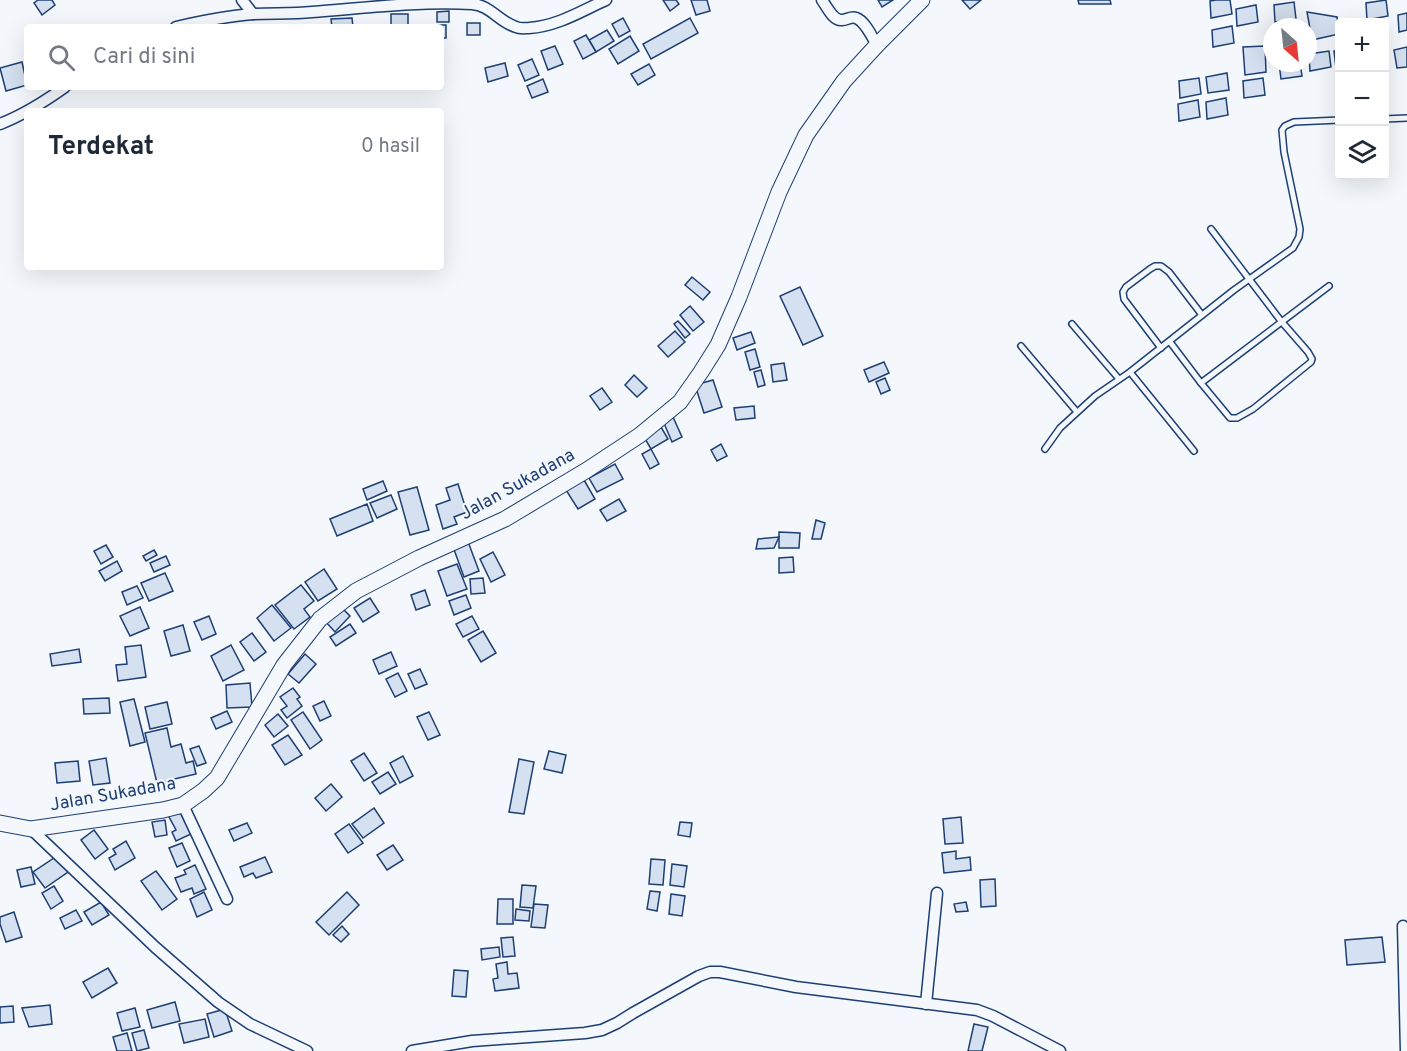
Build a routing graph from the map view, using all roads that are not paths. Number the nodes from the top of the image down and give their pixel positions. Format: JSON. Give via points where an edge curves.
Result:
{"nodes":[{"id":1,"x":242,"y":0,"type":"edge"},
{"id":2,"x":606,"y":0,"type":"edge"},
{"id":3,"x":822,"y":0,"type":"edge"},
{"id":4,"x":922,"y":0,"type":"edge"},
{"id":5,"x":253,"y":14,"type":"junction"},
{"id":6,"x":188,"y":24,"type":"edge"},
{"id":7,"x":877,"y":45,"type":"junction"},
{"id":8,"x":60,"y":90,"type":"edge"},
{"id":9,"x":32,"y":108,"type":"edge"},
{"id":10,"x":24,"y":113,"type":"edge"},
{"id":11,"x":1389,"y":118,"type":"edge"},
{"id":12,"x":1407,"y":118,"type":"edge"},
{"id":13,"x":1335,"y":120,"type":"edge"},
{"id":14,"x":0,"y":124,"type":"edge"},
{"id":15,"x":1211,"y":229,"type":"dead end"},
{"id":16,"x":1249,"y":279,"type":"junction"},
{"id":17,"x":1329,"y":286,"type":"dead end"},
{"id":18,"x":1202,"y":315,"type":"junction"},
{"id":19,"x":1281,"y":321,"type":"junction"},
{"id":20,"x":1072,"y":324,"type":"dead end"},
{"id":21,"x":1170,"y":342,"type":"junction"},
{"id":22,"x":1021,"y":346,"type":"dead end"},
{"id":23,"x":1161,"y":348,"type":"junction"},
{"id":24,"x":1130,"y":372,"type":"junction"},
{"id":25,"x":1119,"y":379,"type":"junction"},
{"id":26,"x":1201,"y":383,"type":"junction"},
{"id":27,"x":1077,"y":411,"type":"junction"},
{"id":28,"x":1045,"y":449,"type":"dead end"},
{"id":29,"x":1194,"y":451,"type":"dead end"},
{"id":30,"x":183,"y":805,"type":"junction"},
{"id":31,"x":0,"y":823,"type":"edge"},
{"id":32,"x":32,"y":829,"type":"junction"},
{"id":33,"x":937,"y":893,"type":"dead end"},
{"id":34,"x":227,"y":899,"type":"dead end"},
{"id":35,"x":1403,"y":926,"type":"dead end"},
{"id":36,"x":926,"y":1004,"type":"junction"},
{"id":37,"x":307,"y":1051,"type":"edge"},
{"id":38,"x":412,"y":1051,"type":"edge"},
{"id":39,"x":1060,"y":1051,"type":"edge"},
{"id":40,"x":1406,"y":1051,"type":"edge"}],
"edges":[{"from":1,"to":5,"type":"street"},
{"from":2,"to":5,"type":"street","via":[[554,24],[526,28],[517,28],[473,4]]},
{"from":3,"to":7,"type":"street","via":[[837,19],[857,18],[862,22]]},
{"from":4,"to":7,"type":"main road","name":"Jalan Sukadana"},
{"from":5,"to":6,"type":"street"},
{"from":7,"to":30,"type":"main road","name":"Jalan Sukadana","via":[[844,81],[806,135],[718,345],[680,402],[640,435],[578,475],[505,519],[356,591],[320,619],[284,665],[217,778]]},
{"from":8,"to":9,"type":"street"},
{"from":10,"to":14,"type":"street"},
{"from":11,"to":12,"type":"lane"},
{"from":13,"to":16,"type":"lane","via":[[1294,122],[1282,130],[1299,237],[1293,248]]},
{"from":15,"to":16,"type":"lane"},
{"from":16,"to":18,"type":"lane"},
{"from":16,"to":19,"type":"lane"},
{"from":17,"to":19,"type":"lane"},
{"from":18,"to":21,"type":"lane"},
{"from":18,"to":23,"type":"lane","via":[[1161,266],[1155,266],[1126,287],[1124,299]]},
{"from":19,"to":26,"type":"lane"},
{"from":19,"to":26,"type":"lane","via":[[1308,352],[1311,362],[1253,409],[1230,418]]},
{"from":20,"to":25,"type":"lane"},
{"from":21,"to":23,"type":"lane"},
{"from":21,"to":26,"type":"lane"},
{"from":22,"to":27,"type":"lane"},
{"from":23,"to":24,"type":"lane"},
{"from":24,"to":25,"type":"lane"},
{"from":24,"to":29,"type":"lane"},
{"from":25,"to":27,"type":"lane"},
{"from":27,"to":28,"type":"lane"},
{"from":30,"to":32,"type":"main road","name":"Jalan Sukadana"},
{"from":30,"to":34,"type":"street"},
{"from":31,"to":32,"type":"main road","name":"Jalan Sukadana"},
{"from":32,"to":37,"type":"street","via":[[218,1002],[250,1024]]},
{"from":33,"to":36,"type":"street"},
{"from":35,"to":40,"type":"street"},
{"from":36,"to":38,"type":"street","via":[[710,972],[602,1030],[472,1041]]},
{"from":36,"to":39,"type":"street","via":[[977,1010]]}]}
